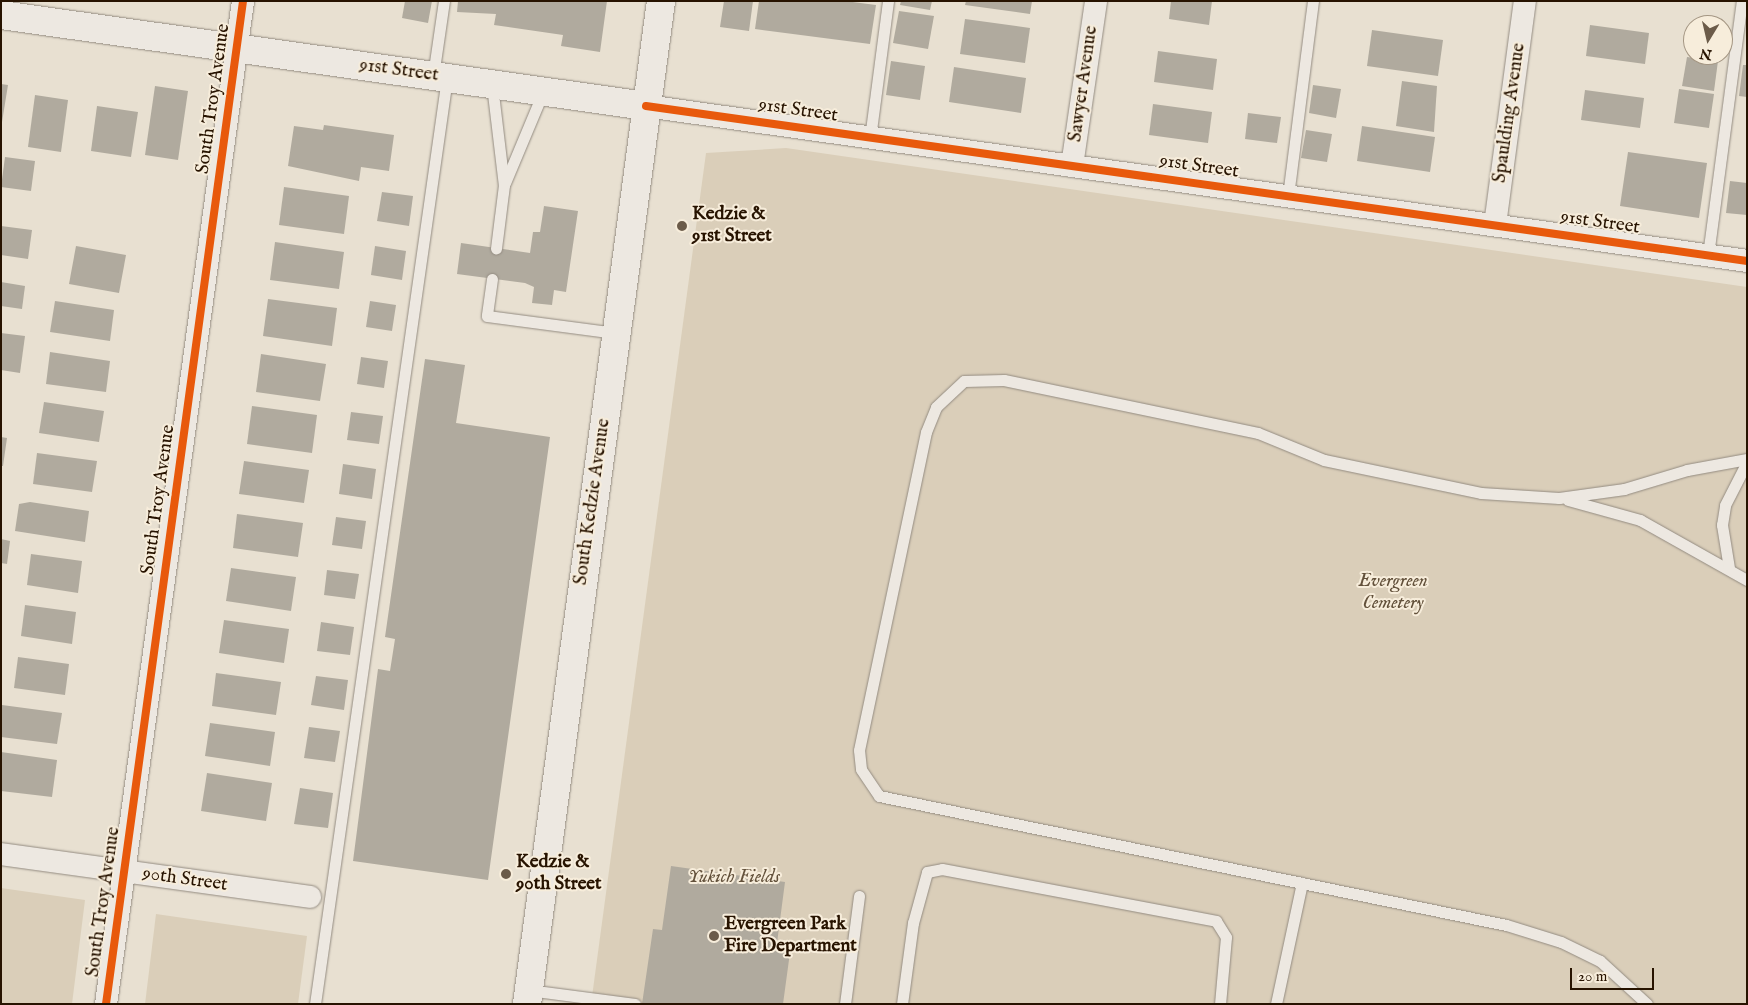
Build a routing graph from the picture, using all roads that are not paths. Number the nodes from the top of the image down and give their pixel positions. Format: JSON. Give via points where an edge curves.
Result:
{"nodes":[{"id":1,"x":244,"y":1,"type":"edge"},
{"id":2,"x":444,"y":1,"type":"edge"},
{"id":3,"x":661,"y":1,"type":"edge"},
{"id":4,"x":888,"y":1,"type":"edge"},
{"id":5,"x":1096,"y":1,"type":"edge"},
{"id":6,"x":1313,"y":1,"type":"edge"},
{"id":7,"x":1525,"y":1,"type":"edge"},
{"id":8,"x":1742,"y":1,"type":"edge"},
{"id":9,"x":19,"y":12,"type":"edge"},
{"id":10,"x":237,"y":48,"type":"junction"},
{"id":11,"x":440,"y":77,"type":"junction"},
{"id":12,"x":492,"y":85,"type":"junction"},
{"id":13,"x":542,"y":92,"type":"junction"},
{"id":14,"x":646,"y":106,"type":"junction"},
{"id":15,"x":870,"y":138,"type":"junction"},
{"id":16,"x":1072,"y":166,"type":"junction"},
{"id":17,"x":504,"y":184,"type":"junction"},
{"id":18,"x":1288,"y":196,"type":"junction"},
{"id":19,"x":1495,"y":225,"type":"junction"},
{"id":20,"x":496,"y":248,"type":"dead end"},
{"id":21,"x":1708,"y":255,"type":"junction"},
{"id":22,"x":1747,"y":261,"type":"edge"},
{"id":23,"x":492,"y":279,"type":"dead end"},
{"id":24,"x":616,"y":333,"type":"junction"},
{"id":25,"x":1747,"y":460,"type":"edge"},
{"id":26,"x":1559,"y":498,"type":"junction"},
{"id":27,"x":1729,"y":568,"type":"junction"},
{"id":28,"x":1747,"y":580,"type":"edge"},
{"id":29,"x":1,"y":854,"type":"edge"},
{"id":30,"x":124,"y":872,"type":"junction"},
{"id":31,"x":1302,"y":883,"type":"junction"},
{"id":32,"x":858,"y":896,"type":"dead end"},
{"id":33,"x":310,"y":897,"type":"dead end"},
{"id":34,"x":528,"y":997,"type":"edge"},
{"id":35,"x":106,"y":1004,"type":"edge"},
{"id":36,"x":314,"y":1004,"type":"edge"},
{"id":37,"x":634,"y":1004,"type":"edge"},
{"id":38,"x":845,"y":1004,"type":"edge"},
{"id":39,"x":902,"y":1004,"type":"edge"},
{"id":40,"x":1220,"y":1004,"type":"edge"},
{"id":41,"x":1276,"y":1004,"type":"edge"},
{"id":42,"x":1646,"y":1004,"type":"edge"}],
"edges":[{"from":1,"to":10,"type":"street","name":"South Troy Avenue"},
{"from":2,"to":11,"type":"lane"},
{"from":3,"to":14,"type":"main road","name":"South Kedzie Avenue"},
{"from":4,"to":15,"type":"lane"},
{"from":5,"to":16,"type":"street","name":"Sawyer Avenue"},
{"from":6,"to":18,"type":"lane"},
{"from":7,"to":19,"type":"street","name":"Spaulding Avenue"},
{"from":8,"to":21,"type":"lane"},
{"from":9,"to":10,"type":"main road","name":"91st Street"},
{"from":10,"to":11,"type":"main road","name":"91st Street"},
{"from":10,"to":30,"type":"street","name":"South Troy Avenue"},
{"from":11,"to":12,"type":"main road","name":"91st Street"},
{"from":11,"to":36,"type":"lane"},
{"from":12,"to":13,"type":"main road","name":"91st Street"},
{"from":12,"to":17,"type":"lane"},
{"from":13,"to":14,"type":"main road","name":"91st Street"},
{"from":13,"to":17,"type":"lane"},
{"from":14,"to":15,"type":"street","name":"91st Street"},
{"from":14,"to":24,"type":"main road","name":"South Kedzie Avenue"},
{"from":15,"to":16,"type":"street","name":"91st Street"},
{"from":16,"to":18,"type":"street","name":"91st Street"},
{"from":17,"to":20,"type":"lane"},
{"from":18,"to":19,"type":"street","name":"91st Street"},
{"from":19,"to":21,"type":"street","name":"91st Street"},
{"from":21,"to":22,"type":"street","name":"91st Street"},
{"from":23,"to":24,"type":"lane","via":[[487,316]]},
{"from":24,"to":34,"type":"main road","name":"South Kedzie Avenue"},
{"from":25,"to":26,"type":"lane","via":[[1688,470],[1624,489]]},
{"from":25,"to":27,"type":"lane","via":[[1726,505],[1722,526]]},
{"from":26,"to":27,"type":"lane","via":[[1640,520]]},
{"from":26,"to":31,"type":"lane","via":[[1481,493],[1366,470],[1324,460],[1258,433],[1004,380],[964,381],[936,408],[926,432],[859,750],[861,770],[868,783],[879,796],[902,803]]},
{"from":27,"to":28,"type":"lane"},
{"from":29,"to":30,"type":"street","name":"90th Street"},
{"from":30,"to":33,"type":"street","name":"90th Street"},
{"from":30,"to":35,"type":"street","name":"South Troy Avenue"},
{"from":31,"to":41,"type":"lane"},
{"from":31,"to":42,"type":"lane","via":[[1506,925],[1561,942],[1600,961]]},
{"from":32,"to":38,"type":"lane"},
{"from":34,"to":37,"type":"lane"},
{"from":39,"to":40,"type":"lane","via":[[913,923],[926,872],[942,869],[1216,921],[1226,937]]}]}
